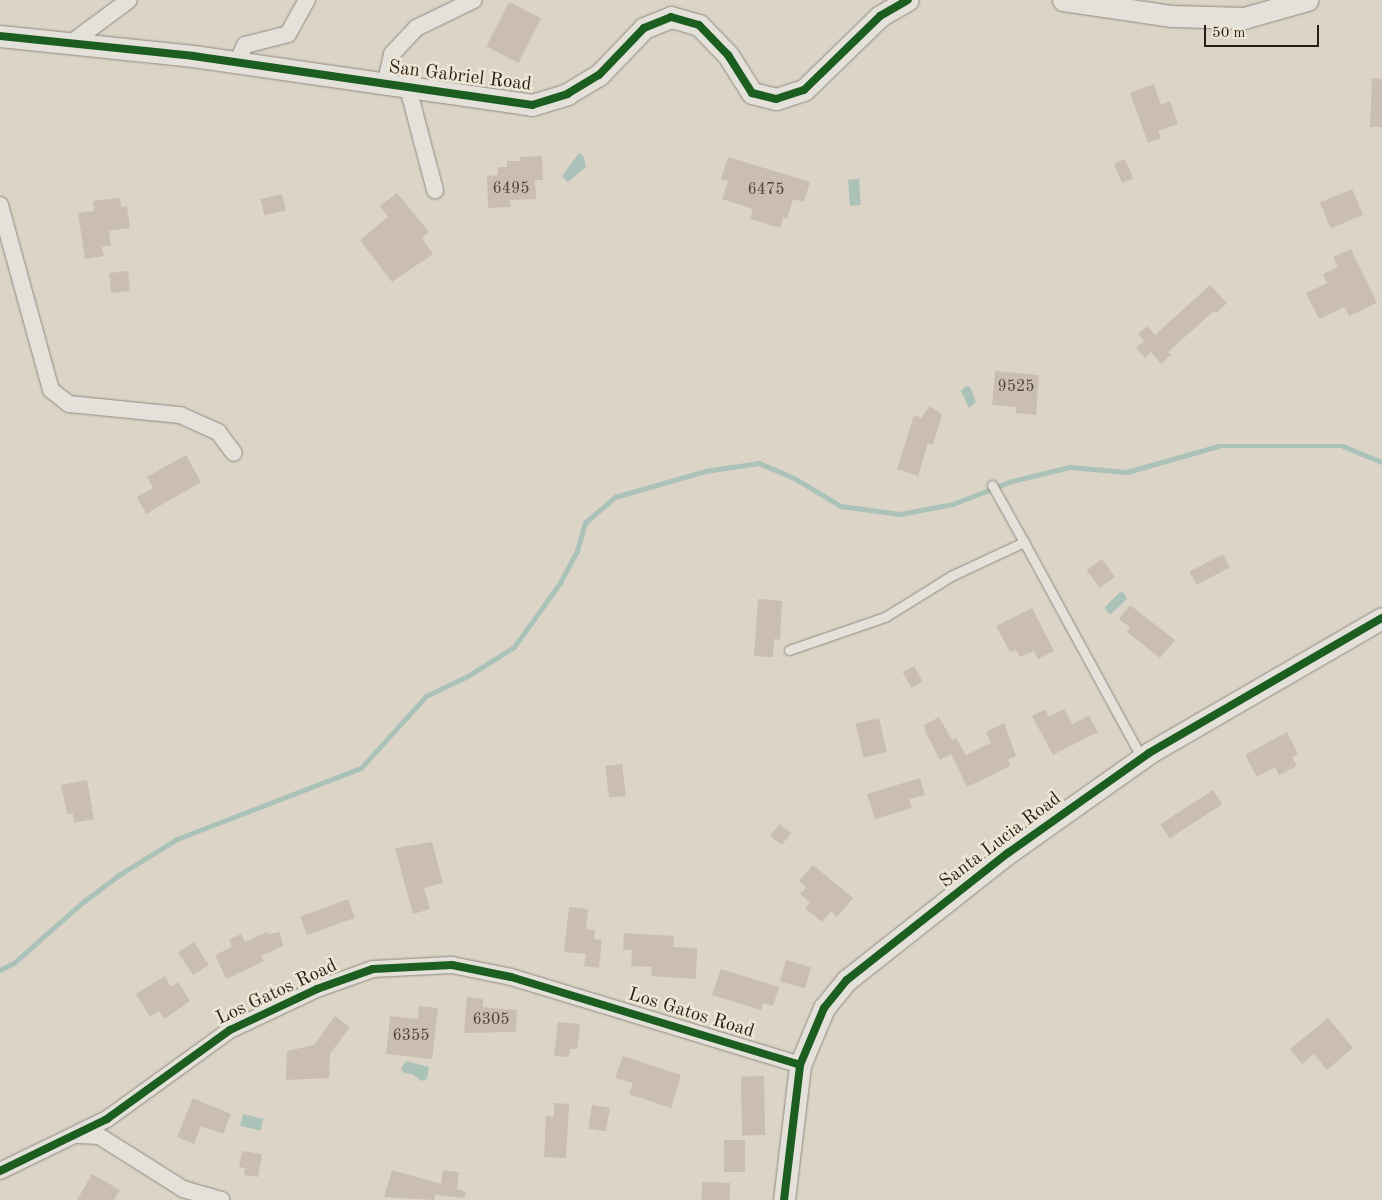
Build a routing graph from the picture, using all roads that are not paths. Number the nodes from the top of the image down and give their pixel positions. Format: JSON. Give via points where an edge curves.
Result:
{"nodes":[{"id":1,"x":129,"y":0,"type":"edge"},
{"id":2,"x":307,"y":0,"type":"edge"},
{"id":3,"x":474,"y":0,"type":"edge"},
{"id":4,"x":908,"y":0,"type":"edge"},
{"id":5,"x":1063,"y":0,"type":"edge"},
{"id":6,"x":1307,"y":0,"type":"edge"},
{"id":7,"x":0,"y":36,"type":"edge"},
{"id":8,"x":71,"y":43,"type":"junction"},
{"id":9,"x":237,"y":63,"type":"junction"},
{"id":10,"x":385,"y":85,"type":"junction"},
{"id":11,"x":408,"y":88,"type":"junction"},
{"id":12,"x":435,"y":190,"type":"dead end"},
{"id":13,"x":0,"y":205,"type":"edge"},
{"id":14,"x":234,"y":453,"type":"dead end"},
{"id":15,"x":992,"y":485,"type":"dead end"},
{"id":16,"x":1024,"y":542,"type":"junction"},
{"id":17,"x":1382,"y":618,"type":"edge"},
{"id":18,"x":788,"y":650,"type":"dead end"},
{"id":19,"x":1142,"y":758,"type":"junction"},
{"id":20,"x":800,"y":1065,"type":"junction"},
{"id":21,"x":78,"y":1135,"type":"junction"},
{"id":22,"x":0,"y":1171,"type":"edge"},
{"id":23,"x":221,"y":1200,"type":"edge"},
{"id":24,"x":784,"y":1200,"type":"edge"}],
"edges":[{"from":1,"to":8,"type":"street"},
{"from":2,"to":9,"type":"street","via":[[288,34],[245,45]]},
{"from":3,"to":10,"type":"street","via":[[416,28],[392,54]]},
{"from":4,"to":11,"type":"street","name":"San Gabriel Road","via":[[880,16],[804,90],[776,99],[752,93],[728,55],[699,25],[671,17],[644,28],[599,74],[567,94],[532,105]]},
{"from":5,"to":6,"type":"street","via":[[1172,16],[1244,18]]},
{"from":7,"to":8,"type":"street","name":"San Gabriel Road"},
{"from":8,"to":9,"type":"street","name":"San Gabriel Road"},
{"from":9,"to":10,"type":"street","name":"San Gabriel Road"},
{"from":10,"to":11,"type":"street","name":"San Gabriel Road"},
{"from":11,"to":12,"type":"street"},
{"from":13,"to":14,"type":"street","via":[[51,390],[69,404],[180,415],[218,432]]},
{"from":15,"to":16,"type":"lane"},
{"from":16,"to":18,"type":"lane","via":[[951,576],[885,617]]},
{"from":16,"to":19,"type":"lane"},
{"from":17,"to":19,"type":"street","name":"Santa Lucia Road"},
{"from":19,"to":20,"type":"street","name":"Santa Lucia Road","via":[[1008,853],[847,980],[824,1008]]},
{"from":20,"to":21,"type":"street","name":"Los Gatos Road","via":[[544,985],[452,965],[406,965],[350,976],[245,1022]]},
{"from":20,"to":24,"type":"street","name":"Santa Lucia Road"},
{"from":21,"to":22,"type":"street","name":"Los Gatos Road"},
{"from":21,"to":23,"type":"street","via":[[99,1136],[183,1189]]}]}
